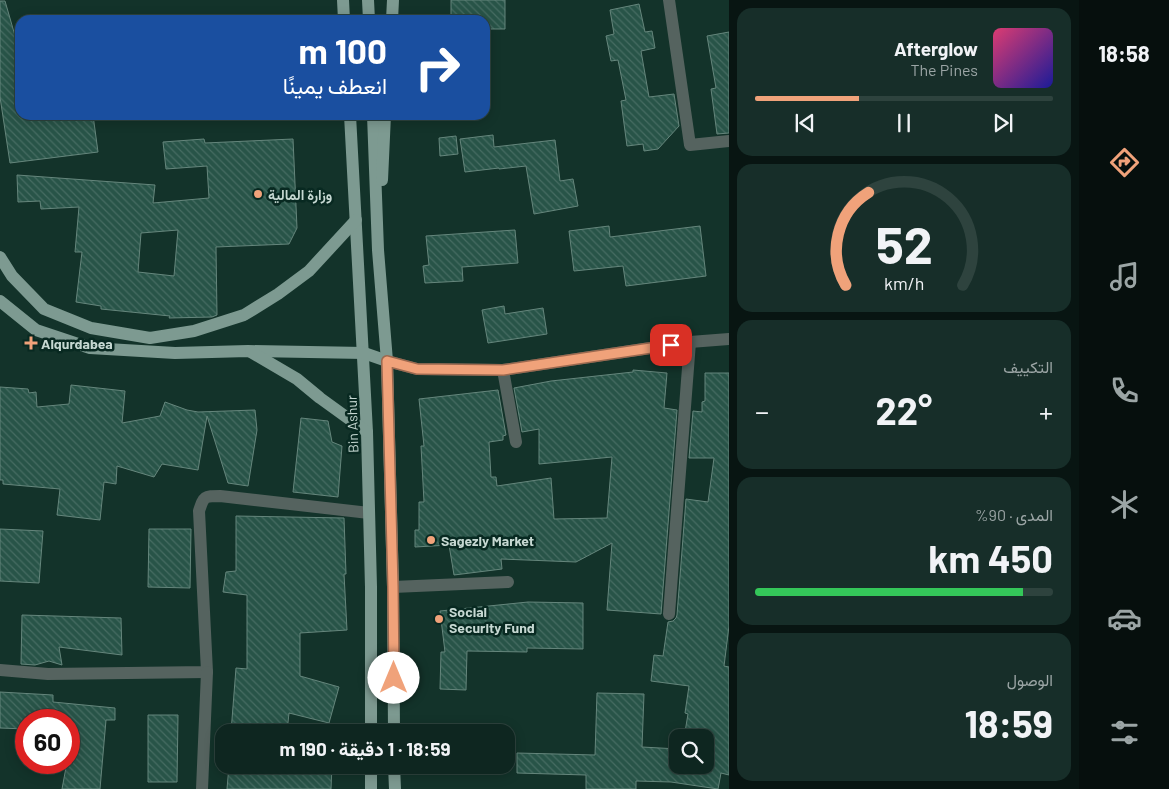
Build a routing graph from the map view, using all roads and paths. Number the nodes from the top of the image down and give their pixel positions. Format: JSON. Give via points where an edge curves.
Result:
{"nodes":[{"id":1,"x":343,"y":0,"type":"edge"},
{"id":2,"x":368,"y":0,"type":"edge"},
{"id":3,"x":393,"y":0,"type":"edge"},
{"id":4,"x":669,"y":0,"type":"edge"},
{"id":5,"x":344,"y":15,"type":"edge"},
{"id":6,"x":369,"y":15,"type":"edge"},
{"id":7,"x":392,"y":15,"type":"edge"},
{"id":8,"x":350,"y":120,"type":"edge"},
{"id":9,"x":373,"y":120,"type":"edge"},
{"id":10,"x":385,"y":120,"type":"edge"},
{"id":11,"x":729,"y":141,"type":"edge"},
{"id":12,"x":356,"y":220,"type":"junction"},
{"id":13,"x":378,"y":250,"type":"junction"},
{"id":14,"x":0,"y":257,"type":"edge"},
{"id":15,"x":0,"y":301,"type":"edge"},
{"id":16,"x":729,"y":338,"type":"edge"},
{"id":17,"x":690,"y":342,"type":"junction"},
{"id":18,"x":248,"y":351,"type":"junction"},
{"id":19,"x":364,"y":353,"type":"junction"},
{"id":20,"x":387,"y":361,"type":"junction"},
{"id":21,"x":503,"y":370,"type":"junction"},
{"id":22,"x":367,"y":432,"type":"junction"},
{"id":23,"x":516,"y":442,"type":"dead end"},
{"id":24,"x":369,"y":513,"type":"junction"},
{"id":25,"x":508,"y":582,"type":"dead end"},
{"id":26,"x":393,"y":587,"type":"junction"},
{"id":27,"x":669,"y":614,"type":"dead end"},
{"id":28,"x":0,"y":670,"type":"edge"},
{"id":29,"x":208,"y":672,"type":"junction"},
{"id":30,"x":371,"y":724,"type":"edge"},
{"id":31,"x":394,"y":724,"type":"edge"},
{"id":32,"x":371,"y":774,"type":"edge"},
{"id":33,"x":394,"y":774,"type":"edge"},
{"id":34,"x":202,"y":789,"type":"edge"},
{"id":35,"x":371,"y":789,"type":"edge"},
{"id":36,"x":395,"y":789,"type":"edge"}],
"edges":[{"from":1,"to":5,"type":"main road"},
{"from":2,"to":6,"type":"main road"},
{"from":3,"to":7,"type":"main road"},
{"from":4,"to":11,"type":"street","via":[[690,145]]},
{"from":8,"to":12,"type":"main road","name":"Bin Ashur"},
{"from":9,"to":13,"type":"main road"},
{"from":10,"to":13,"type":"main road"},
{"from":12,"to":14,"type":"main road","via":[[309,271],[244,315],[194,331],[150,338],[91,328],[44,309],[12,276]]},
{"from":12,"to":19,"type":"main road","name":"Bin Ashur"},
{"from":13,"to":20,"type":"main road"},
{"from":15,"to":18,"type":"main road","via":[[36,330],[90,348],[175,353]]},
{"from":16,"to":17,"type":"street"},
{"from":17,"to":21,"type":"street"},
{"from":17,"to":27,"type":"street"},
{"from":18,"to":19,"type":"main road"},
{"from":18,"to":22,"type":"main road","via":[[297,379]]},
{"from":19,"to":20,"type":"main road"},
{"from":19,"to":22,"type":"main road","name":"Bin Ashur"},
{"from":20,"to":21,"type":"street","via":[[417,369]]},
{"from":20,"to":26,"type":"main road"},
{"from":21,"to":23,"type":"street"},
{"from":22,"to":24,"type":"main road","name":"Bin Ashur"},
{"from":24,"to":29,"type":"street","via":[[207,496],[198,511]]},
{"from":24,"to":30,"type":"main road","name":"Bin Ashur"},
{"from":25,"to":26,"type":"street"},
{"from":26,"to":31,"type":"main road"},
{"from":28,"to":29,"type":"street","via":[[48,674]]},
{"from":29,"to":34,"type":"street"},
{"from":32,"to":35,"type":"main road"},
{"from":33,"to":36,"type":"main road"}]}
